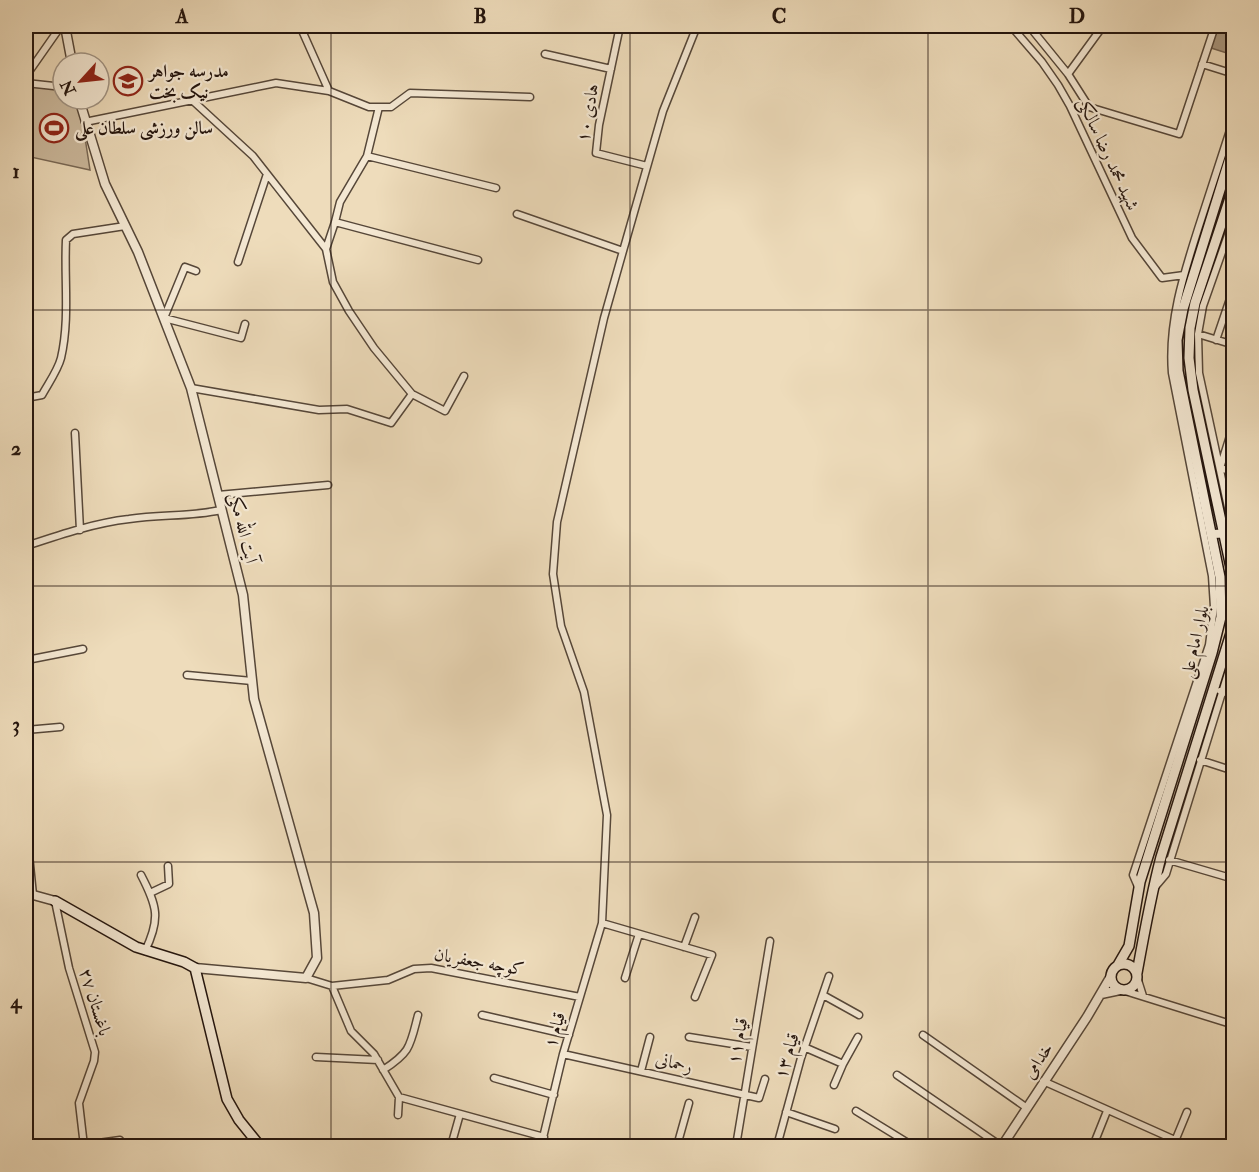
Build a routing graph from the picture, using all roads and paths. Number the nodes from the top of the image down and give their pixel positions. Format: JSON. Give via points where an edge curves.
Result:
{"nodes":[{"id":1,"x":63,"y":26,"type":"edge"},
{"id":2,"x":300,"y":26,"type":"edge"},
{"id":3,"x":620,"y":26,"type":"edge"},
{"id":4,"x":697,"y":26,"type":"edge"},
{"id":5,"x":1011,"y":26,"type":"edge"},
{"id":6,"x":1029,"y":26,"type":"edge"},
{"id":7,"x":1103,"y":26,"type":"edge"},
{"id":8,"x":1215,"y":26,"type":"edge"},
{"id":9,"x":69,"y":51,"type":"edge"},
{"id":10,"x":545,"y":54,"type":"dead end"},
{"id":11,"x":1202,"y":64,"type":"junction"},
{"id":12,"x":611,"y":69,"type":"junction"},
{"id":13,"x":1068,"y":74,"type":"junction"},
{"id":14,"x":1233,"y":74,"type":"edge"},
{"id":15,"x":26,"y":76,"type":"edge"},
{"id":16,"x":26,"y":83,"type":"edge"},
{"id":17,"x":51,"y":86,"type":"edge"},
{"id":18,"x":329,"y":91,"type":"junction"},
{"id":19,"x":530,"y":97,"type":"dead end"},
{"id":20,"x":192,"y":100,"type":"junction"},
{"id":21,"x":379,"y":107,"type":"junction"},
{"id":22,"x":82,"y":111,"type":"edge"},
{"id":23,"x":1233,"y":118,"type":"edge"},
{"id":24,"x":85,"y":122,"type":"junction"},
{"id":25,"x":1233,"y":146,"type":"edge"},
{"id":26,"x":367,"y":156,"type":"junction"},
{"id":27,"x":647,"y":166,"type":"junction"},
{"id":28,"x":267,"y":174,"type":"junction"},
{"id":29,"x":1233,"y":186,"type":"edge"},
{"id":30,"x":496,"y":188,"type":"dead end"},
{"id":31,"x":517,"y":214,"type":"dead end"},
{"id":32,"x":1233,"y":218,"type":"edge"},
{"id":33,"x":335,"y":222,"type":"junction"},
{"id":34,"x":125,"y":226,"type":"junction"},
{"id":35,"x":326,"y":249,"type":"junction"},
{"id":36,"x":623,"y":251,"type":"junction"},
{"id":37,"x":478,"y":260,"type":"dead end"},
{"id":38,"x":238,"y":262,"type":"dead end"},
{"id":39,"x":196,"y":271,"type":"dead end"},
{"id":40,"x":1184,"y":275,"type":"junction"},
{"id":41,"x":1233,"y":287,"type":"edge"},
{"id":42,"x":164,"y":318,"type":"junction"},
{"id":43,"x":245,"y":324,"type":"dead end"},
{"id":44,"x":1198,"y":334,"type":"junction"},
{"id":45,"x":1216,"y":340,"type":"junction"},
{"id":46,"x":1233,"y":345,"type":"edge"},
{"id":47,"x":464,"y":376,"type":"dead end"},
{"id":48,"x":191,"y":388,"type":"junction"},
{"id":49,"x":412,"y":394,"type":"junction"},
{"id":50,"x":26,"y":398,"type":"edge"},
{"id":51,"x":1233,"y":423,"type":"edge"},
{"id":52,"x":75,"y":433,"type":"dead end"},
{"id":53,"x":1220,"y":468,"type":"junction"},
{"id":54,"x":1233,"y":472,"type":"edge"},
{"id":55,"x":328,"y":485,"type":"dead end"},
{"id":56,"x":218,"y":495,"type":"junction"},
{"id":57,"x":222,"y":510,"type":"junction"},
{"id":58,"x":80,"y":530,"type":"junction"},
{"id":59,"x":1231,"y":533,"type":"edge"},
{"id":60,"x":1213,"y":534,"type":"junction"},
{"id":61,"x":26,"y":546,"type":"edge"},
{"id":62,"x":26,"y":616,"type":"edge"},
{"id":63,"x":83,"y":649,"type":"dead end"},
{"id":64,"x":1233,"y":654,"type":"edge"},
{"id":65,"x":26,"y":663,"type":"edge"},
{"id":66,"x":187,"y":675,"type":"dead end"},
{"id":67,"x":252,"y":681,"type":"junction"},
{"id":68,"x":1198,"y":688,"type":"junction"},
{"id":69,"x":1218,"y":690,"type":"junction"},
{"id":70,"x":1233,"y":695,"type":"edge"},
{"id":71,"x":60,"y":727,"type":"dead end"},
{"id":72,"x":26,"y":730,"type":"edge"},
{"id":73,"x":1200,"y":759,"type":"junction"},
{"id":74,"x":1233,"y":771,"type":"edge"},
{"id":75,"x":26,"y":825,"type":"edge"},
{"id":76,"x":1169,"y":860,"type":"junction"},
{"id":77,"x":168,"y":866,"type":"dead end"},
{"id":78,"x":141,"y":875,"type":"dead end"},
{"id":79,"x":1233,"y":879,"type":"edge"},
{"id":80,"x":1139,"y":889,"type":"junction"},
{"id":81,"x":150,"y":893,"type":"junction"},
{"id":82,"x":1151,"y":893,"type":"junction"},
{"id":83,"x":29,"y":894,"type":"edge"},
{"id":84,"x":55,"y":901,"type":"junction"},
{"id":85,"x":695,"y":917,"type":"dead end"},
{"id":86,"x":602,"y":923,"type":"junction"},
{"id":87,"x":639,"y":934,"type":"junction"},
{"id":88,"x":770,"y":941,"type":"dead end"},
{"id":89,"x":684,"y":947,"type":"junction"},
{"id":90,"x":145,"y":951,"type":"junction"},
{"id":91,"x":1118,"y":965,"type":"junction"},
{"id":92,"x":195,"y":968,"type":"junction"},
{"id":93,"x":1137,"y":975,"type":"junction"},
{"id":94,"x":829,"y":976,"type":"dead end"},
{"id":95,"x":1111,"y":976,"type":"junction"},
{"id":96,"x":306,"y":978,"type":"junction"},
{"id":97,"x":625,"y":978,"type":"dead end"},
{"id":98,"x":332,"y":986,"type":"junction"},
{"id":99,"x":1122,"y":990,"type":"junction"},
{"id":100,"x":1101,"y":994,"type":"junction"},
{"id":101,"x":823,"y":995,"type":"junction"},
{"id":102,"x":1143,"y":996,"type":"junction"},
{"id":103,"x":580,"y":997,"type":"junction"},
{"id":104,"x":695,"y":997,"type":"dead end"},
{"id":105,"x":418,"y":1015,"type":"dead end"},
{"id":106,"x":482,"y":1015,"type":"dead end"},
{"id":107,"x":859,"y":1015,"type":"dead end"},
{"id":108,"x":1233,"y":1024,"type":"edge"},
{"id":109,"x":569,"y":1035,"type":"junction"},
{"id":110,"x":923,"y":1035,"type":"dead end"},
{"id":111,"x":650,"y":1037,"type":"dead end"},
{"id":112,"x":689,"y":1037,"type":"dead end"},
{"id":113,"x":858,"y":1037,"type":"dead end"},
{"id":114,"x":752,"y":1047,"type":"junction"},
{"id":115,"x":804,"y":1047,"type":"junction"},
{"id":116,"x":563,"y":1054,"type":"junction"},
{"id":117,"x":316,"y":1057,"type":"dead end"},
{"id":118,"x":378,"y":1060,"type":"junction"},
{"id":119,"x":843,"y":1064,"type":"junction"},
{"id":120,"x":383,"y":1070,"type":"junction"},
{"id":121,"x":641,"y":1071,"type":"junction"},
{"id":122,"x":897,"y":1075,"type":"dead end"},
{"id":123,"x":494,"y":1078,"type":"dead end"},
{"id":124,"x":765,"y":1079,"type":"dead end"},
{"id":125,"x":1043,"y":1081,"type":"junction"},
{"id":126,"x":834,"y":1085,"type":"dead end"},
{"id":127,"x":744,"y":1094,"type":"junction"},
{"id":128,"x":554,"y":1095,"type":"junction"},
{"id":129,"x":399,"y":1097,"type":"junction"},
{"id":130,"x":690,"y":1102,"type":"dead end"},
{"id":131,"x":1027,"y":1108,"type":"junction"},
{"id":132,"x":856,"y":1111,"type":"dead end"},
{"id":133,"x":1107,"y":1111,"type":"junction"},
{"id":134,"x":786,"y":1112,"type":"junction"},
{"id":135,"x":1187,"y":1112,"type":"dead end"},
{"id":136,"x":460,"y":1114,"type":"junction"},
{"id":137,"x":398,"y":1115,"type":"dead end"},
{"id":138,"x":835,"y":1129,"type":"dead end"},
{"id":139,"x":544,"y":1137,"type":"junction"},
{"id":140,"x":120,"y":1140,"type":"dead end"},
{"id":141,"x":1174,"y":1143,"type":"edge"},
{"id":142,"x":677,"y":1145,"type":"edge"},
{"id":143,"x":84,"y":1146,"type":"edge"},
{"id":144,"x":260,"y":1146,"type":"edge"},
{"id":145,"x":452,"y":1146,"type":"edge"},
{"id":146,"x":542,"y":1146,"type":"edge"},
{"id":147,"x":692,"y":1146,"type":"edge"},
{"id":148,"x":736,"y":1146,"type":"edge"},
{"id":149,"x":777,"y":1146,"type":"edge"},
{"id":150,"x":913,"y":1146,"type":"edge"},
{"id":151,"x":1001,"y":1146,"type":"edge"},
{"id":152,"x":1093,"y":1146,"type":"edge"}],
"edges":[{"from":1,"to":9,"type":"street"},
{"from":1,"to":15,"type":"street"},
{"from":2,"to":18,"type":"street"},
{"from":3,"to":12,"type":"street","name":"هادی ۱۰"},
{"from":4,"to":27,"type":"street","name":"قیام ۱","via":[[663,111]]},
{"from":5,"to":40,"type":"street","name":"شهید محمد رضا سالکی","via":[[1042,62],[1070,106],[1132,238],[1162,278]]},
{"from":6,"to":13,"type":"street"},
{"from":7,"to":13,"type":"street"},
{"from":8,"to":11,"type":"street"},
{"from":10,"to":12,"type":"street"},
{"from":11,"to":13,"type":"street","via":[[1179,134],[1089,107]]},
{"from":11,"to":14,"type":"street"},
{"from":12,"to":27,"type":"street","name":"هادی ۱۰","via":[[596,153]]},
{"from":16,"to":17,"type":"street"},
{"from":18,"to":20,"type":"street","via":[[276,82]]},
{"from":18,"to":21,"type":"street","via":[[369,107]]},
{"from":19,"to":21,"type":"street","via":[[410,93],[391,107]]},
{"from":20,"to":24,"type":"street"},
{"from":20,"to":28,"type":"street"},
{"from":21,"to":26,"type":"street"},
{"from":22,"to":24,"type":"street","name":"آیت الله مکی"},
{"from":23,"to":40,"type":"street"},
{"from":24,"to":34,"type":"street","name":"آیت الله مکی","via":[[105,184]]},
{"from":25,"to":60,"type":"main road","name":"بلوار امام علی","via":[[1183,309],[1178,340],[1178,371]]},
{"from":26,"to":30,"type":"street"},
{"from":26,"to":33,"type":"street","via":[[340,202]]},
{"from":27,"to":36,"type":"street","name":"قیام ۱"},
{"from":28,"to":35,"type":"street"},
{"from":28,"to":38,"type":"street"},
{"from":29,"to":59,"type":"main road","name":"بلوار امام علی","via":[[1195,303],[1189,348],[1193,390]]},
{"from":31,"to":36,"type":"street"},
{"from":32,"to":44,"type":"street","via":[[1203,306]]},
{"from":33,"to":35,"type":"street"},
{"from":33,"to":37,"type":"street"},
{"from":34,"to":42,"type":"street","name":"آیت الله مکی"},
{"from":34,"to":50,"type":"street","via":[[73,234],[66,240],[67,308],[61,360],[42,395]]},
{"from":35,"to":49,"type":"street","via":[[333,282],[349,312]]},
{"from":36,"to":86,"type":"street","name":"قیام ۱","via":[[557,522],[553,574],[561,626],[584,692],[607,815]]},
{"from":39,"to":42,"type":"street","via":[[185,267]]},
{"from":40,"to":68,"type":"street","via":[[1173,323],[1172,374],[1212,576],[1214,607]]},
{"from":41,"to":45,"type":"street"},
{"from":42,"to":43,"type":"street","via":[[241,338]]},
{"from":42,"to":48,"type":"street","name":"آیت الله مکی"},
{"from":44,"to":45,"type":"street"},
{"from":44,"to":53,"type":"street","via":[[1199,373]]},
{"from":45,"to":46,"type":"street"},
{"from":47,"to":49,"type":"street","via":[[445,411]]},
{"from":48,"to":49,"type":"street","via":[[319,410],[347,410],[391,423]]},
{"from":48,"to":56,"type":"street","name":"آیت الله مکی"},
{"from":51,"to":53,"type":"street"},
{"from":52,"to":58,"type":"street"},
{"from":53,"to":54,"type":"street"},
{"from":53,"to":59,"type":"street"},
{"from":55,"to":56,"type":"street"},
{"from":56,"to":57,"type":"street","name":"آیت الله مکی"},
{"from":57,"to":58,"type":"street","via":[[196,516],[131,518]]},
{"from":57,"to":67,"type":"street","name":"آیت الله مکی","via":[[243,596]]},
{"from":58,"to":61,"type":"street"},
{"from":59,"to":60,"type":"street"},
{"from":59,"to":69,"type":"main road","name":"بلوار امام علی","via":[[1233,609]]},
{"from":60,"to":68,"type":"main road","name":"بلوار امام علی","via":[[1221,577],[1221,617]]},
{"from":62,"to":65,"type":"street"},
{"from":63,"to":65,"type":"street"},
{"from":64,"to":69,"type":"street"},
{"from":66,"to":67,"type":"street"},
{"from":67,"to":96,"type":"street","name":"آیت الله مکی","via":[[315,913],[317,958]]},
{"from":68,"to":80,"type":"main road","name":"بلوار امام علی"},
{"from":69,"to":70,"type":"street"},
{"from":69,"to":73,"type":"street"},
{"from":69,"to":82,"type":"main road","name":"بلوار امام علی"},
{"from":71,"to":72,"type":"street"},
{"from":73,"to":74,"type":"street"},
{"from":73,"to":76,"type":"street"},
{"from":75,"to":83,"type":"street"},
{"from":76,"to":79,"type":"street"},
{"from":76,"to":82,"type":"street","via":[[1166,874]]},
{"from":77,"to":81,"type":"street","via":[[169,884]]},
{"from":78,"to":81,"type":"street"},
{"from":80,"to":82,"type":"main road"},
{"from":80,"to":91,"type":"main road","name":"بلوار امام علی","via":[[1129,946]]},
{"from":81,"to":90,"type":"street","via":[[156,923]]},
{"from":82,"to":93,"type":"main road","name":"بلوار امام علی"},
{"from":83,"to":84,"type":"street"},
{"from":84,"to":90,"type":"main road"},
{"from":84,"to":143,"type":"street","name":"باغستان ۲۷","via":[[69,968],[95,1052],[79,1103]]},
{"from":85,"to":89,"type":"street"},
{"from":86,"to":87,"type":"street"},
{"from":86,"to":103,"type":"street","name":"قیام ۱"},
{"from":87,"to":89,"type":"street"},
{"from":87,"to":97,"type":"street"},
{"from":88,"to":114,"type":"street","name":"قیام ۱۱"},
{"from":89,"to":104,"type":"street","via":[[711,955]]},
{"from":90,"to":92,"type":"main road"},
{"from":91,"to":93,"type":"main road","via":[[1132,967]]},
{"from":91,"to":95,"type":"main road"},
{"from":92,"to":96,"type":"street","name":"کوچه جعفریان"},
{"from":92,"to":144,"type":"main road","via":[[227,1099]]},
{"from":93,"to":99,"type":"main road","via":[[1131,988]]},
{"from":93,"to":102,"type":"street"},
{"from":94,"to":101,"type":"street","name":"قیام ۱۳"},
{"from":95,"to":99,"type":"main road","via":[[1113,985]]},
{"from":95,"to":100,"type":"street","name":"خدامی"},
{"from":96,"to":98,"type":"street","name":"کوچه جعفریان"},
{"from":98,"to":103,"type":"street","name":"کوچه جعفریان","via":[[388,980],[414,969],[431,968]]},
{"from":98,"to":118,"type":"street","via":[[351,1031]]},
{"from":99,"to":100,"type":"street"},
{"from":99,"to":102,"type":"street"},
{"from":100,"to":125,"type":"street","name":"خدامی"},
{"from":101,"to":107,"type":"street"},
{"from":101,"to":115,"type":"street","name":"قیام ۱۳"},
{"from":102,"to":108,"type":"street"},
{"from":103,"to":109,"type":"street","name":"قیام ۱"},
{"from":105,"to":120,"type":"street","via":[[409,1048],[401,1059]]},
{"from":106,"to":109,"type":"street"},
{"from":109,"to":116,"type":"street","name":"قیام ۱"},
{"from":110,"to":131,"type":"street"},
{"from":111,"to":121,"type":"street"},
{"from":112,"to":114,"type":"street"},
{"from":113,"to":119,"type":"street"},
{"from":114,"to":127,"type":"street","name":"قیام ۱۱"},
{"from":115,"to":119,"type":"street"},
{"from":115,"to":134,"type":"street","name":"قیام ۱۳"},
{"from":116,"to":121,"type":"street","name":"رحمانی"},
{"from":116,"to":128,"type":"street","name":"قیام ۱"},
{"from":117,"to":118,"type":"street"},
{"from":118,"to":120,"type":"street"},
{"from":119,"to":126,"type":"street"},
{"from":120,"to":129,"type":"street"},
{"from":121,"to":127,"type":"street","name":"رحمانی"},
{"from":122,"to":151,"type":"street"},
{"from":123,"to":128,"type":"street"},
{"from":124,"to":127,"type":"street","via":[[759,1098]]},
{"from":125,"to":131,"type":"street","name":"خدامی"},
{"from":125,"to":133,"type":"street"},
{"from":127,"to":148,"type":"street","name":"قیام ۱۱"},
{"from":128,"to":139,"type":"street","name":"قیام ۱"},
{"from":129,"to":136,"type":"street"},
{"from":129,"to":137,"type":"street"},
{"from":130,"to":142,"type":"street"},
{"from":131,"to":151,"type":"street","name":"خدامی"},
{"from":132,"to":150,"type":"street"},
{"from":133,"to":141,"type":"street"},
{"from":133,"to":152,"type":"street"},
{"from":134,"to":138,"type":"street"},
{"from":134,"to":149,"type":"street","name":"قیام ۱۳"},
{"from":135,"to":141,"type":"street"},
{"from":136,"to":139,"type":"street"},
{"from":136,"to":145,"type":"street"},
{"from":139,"to":146,"type":"street","name":"قیام ۱"},
{"from":140,"to":143,"type":"street"},
{"from":142,"to":147,"type":"street"}]}
